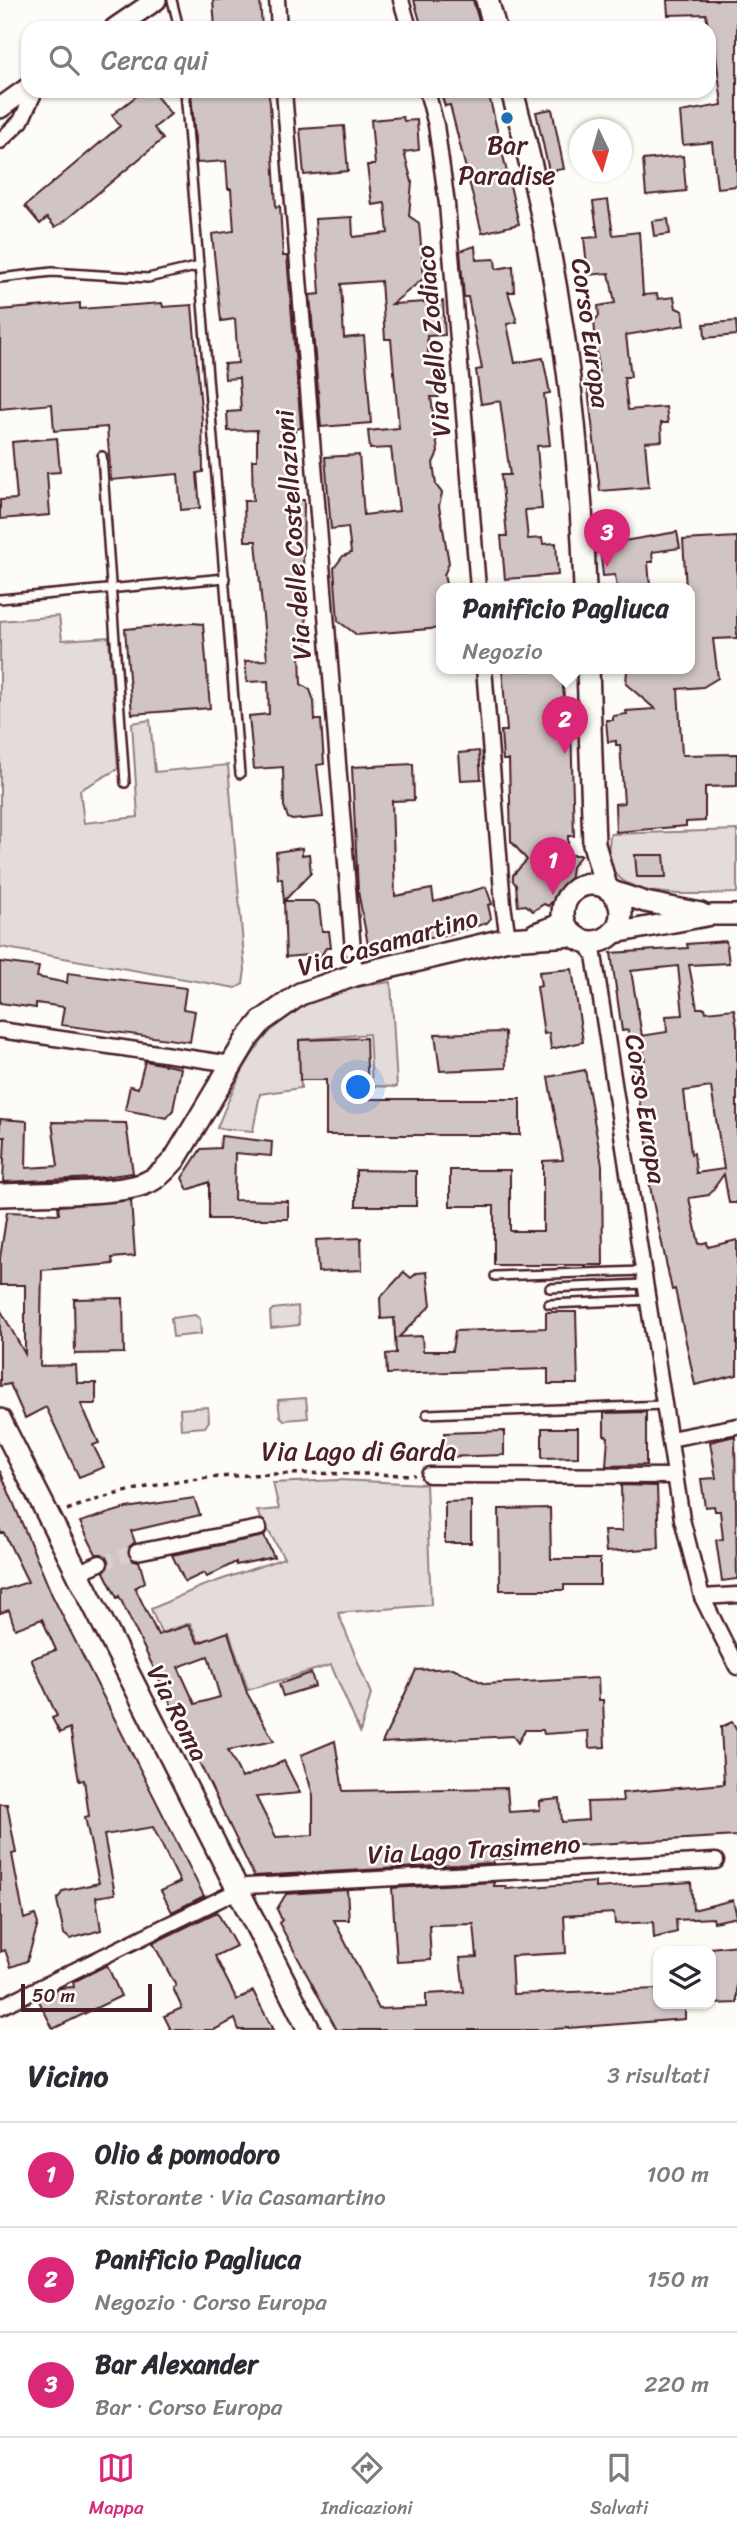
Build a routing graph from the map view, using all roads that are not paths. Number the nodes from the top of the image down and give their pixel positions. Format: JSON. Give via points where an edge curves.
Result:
{"nodes":[{"id":1,"x":156,"y":0,"type":"edge"},
{"id":2,"x":172,"y":0,"type":"edge"},
{"id":3,"x":276,"y":0,"type":"edge"},
{"id":4,"x":401,"y":0,"type":"edge"},
{"id":5,"x":487,"y":0,"type":"edge"},
{"id":6,"x":125,"y":21,"type":"edge"},
{"id":7,"x":177,"y":21,"type":"edge"},
{"id":8,"x":278,"y":21,"type":"edge"},
{"id":9,"x":407,"y":21,"type":"edge"},
{"id":10,"x":493,"y":21,"type":"edge"},
{"id":11,"x":21,"y":93,"type":"edge"},
{"id":12,"x":32,"y":98,"type":"edge"},
{"id":13,"x":186,"y":98,"type":"edge"},
{"id":14,"x":285,"y":98,"type":"edge"},
{"id":15,"x":429,"y":98,"type":"edge"},
{"id":16,"x":514,"y":98,"type":"edge"},
{"id":17,"x":0,"y":108,"type":"edge"},
{"id":18,"x":0,"y":141,"type":"edge"},
{"id":19,"x":200,"y":267,"type":"junction"},
{"id":20,"x":0,"y":278,"type":"edge"},
{"id":21,"x":102,"y":456,"type":"dead end"},
{"id":22,"x":225,"y":578,"type":"junction"},
{"id":23,"x":478,"y":583,"type":"edge"},
{"id":24,"x":585,"y":583,"type":"edge"},
{"id":25,"x":111,"y":588,"type":"junction"},
{"id":26,"x":0,"y":599,"type":"edge"},
{"id":27,"x":485,"y":674,"type":"edge"},
{"id":28,"x":588,"y":674,"type":"edge"},
{"id":29,"x":240,"y":774,"type":"dead end"},
{"id":30,"x":125,"y":783,"type":"dead end"},
{"id":31,"x":594,"y":844,"type":"junction"},
{"id":32,"x":583,"y":885,"type":"junction"},
{"id":33,"x":609,"y":889,"type":"junction"},
{"id":34,"x":712,"y":915,"type":"junction"},
{"id":35,"x":737,"y":915,"type":"edge"},
{"id":36,"x":589,"y":938,"type":"junction"},
{"id":37,"x":508,"y":939,"type":"junction"},
{"id":38,"x":355,"y":975,"type":"junction"},
{"id":39,"x":0,"y":1030,"type":"edge"},
{"id":40,"x":232,"y":1063,"type":"junction"},
{"id":41,"x":0,"y":1195,"type":"edge"},
{"id":42,"x":495,"y":1276,"type":"dead end"},
{"id":43,"x":644,"y":1278,"type":"junction"},
{"id":44,"x":550,"y":1288,"type":"dead end"},
{"id":45,"x":648,"y":1300,"type":"junction"},
{"id":46,"x":549,"y":1304,"type":"dead end"},
{"id":47,"x":664,"y":1405,"type":"junction"},
{"id":48,"x":427,"y":1414,"type":"dead end"},
{"id":49,"x":0,"y":1420,"type":"edge"},
{"id":50,"x":737,"y":1426,"type":"edge"},
{"id":51,"x":670,"y":1439,"type":"junction"},
{"id":52,"x":429,"y":1475,"type":"road end"},
{"id":53,"x":675,"y":1476,"type":"junction"},
{"id":54,"x":259,"y":1528,"type":"dead end"},
{"id":55,"x":137,"y":1552,"type":"tunnel mouth"},
{"id":56,"x":100,"y":1563,"type":"tunnel mouth"},
{"id":57,"x":77,"y":1573,"type":"junction"},
{"id":58,"x":737,"y":1595,"type":"edge"},
{"id":59,"x":702,"y":1597,"type":"junction"},
{"id":60,"x":737,"y":1667,"type":"edge"},
{"id":61,"x":716,"y":1861,"type":"dead end"},
{"id":62,"x":235,"y":1889,"type":"junction"},
{"id":63,"x":0,"y":2007,"type":"edge"},
{"id":64,"x":309,"y":2030,"type":"edge"}],
"edges":[{"from":1,"to":6,"type":"street"},
{"from":2,"to":7,"type":"lane"},
{"from":3,"to":8,"type":"street"},
{"from":4,"to":9,"type":"street"},
{"from":5,"to":10,"type":"main road"},
{"from":11,"to":17,"type":"street"},
{"from":12,"to":18,"type":"street","via":[[22,121]]},
{"from":13,"to":19,"type":"lane"},
{"from":14,"to":38,"type":"street","name":"Via delle Costellazioni"},
{"from":15,"to":23,"type":"street","name":"Via dello Zodiaco","via":[[447,204]]},
{"from":16,"to":24,"type":"main road","name":"Corso Europa","via":[[547,226],[570,376]]},
{"from":19,"to":20,"type":"lane","via":[[148,278],[52,272]]},
{"from":19,"to":22,"type":"lane"},
{"from":21,"to":25,"type":"lane"},
{"from":22,"to":25,"type":"lane"},
{"from":22,"to":29,"type":"lane"},
{"from":25,"to":26,"type":"lane"},
{"from":25,"to":30,"type":"lane"},
{"from":27,"to":37,"type":"street"},
{"from":28,"to":31,"type":"main road"},
{"from":31,"to":32,"type":"main road"},
{"from":31,"to":33,"type":"main road"},
{"from":32,"to":33,"type":"main road"},
{"from":32,"to":36,"type":"main road","via":[[569,895],[563,912]]},
{"from":33,"to":34,"type":"street","via":[[645,902]]},
{"from":33,"to":36,"type":"main road","via":[[622,912]]},
{"from":34,"to":35,"type":"street"},
{"from":34,"to":36,"type":"street"},
{"from":36,"to":37,"type":"main road","name":"Via Casamartino"},
{"from":36,"to":43,"type":"street","name":"Corso Europa"},
{"from":37,"to":38,"type":"main road","name":"Via Casamartino"},
{"from":38,"to":40,"type":"main road","name":"Via Casamartino","via":[[324,984],[278,1007]]},
{"from":39,"to":40,"type":"street"},
{"from":40,"to":41,"type":"main road","name":"Via Casamartino","via":[[175,1159],[145,1184]]},
{"from":42,"to":43,"type":"lane"},
{"from":43,"to":44,"type":"lane"},
{"from":43,"to":45,"type":"street","name":"Corso Europa"},
{"from":45,"to":46,"type":"lane"},
{"from":45,"to":47,"type":"street","name":"Corso Europa"},
{"from":47,"to":48,"type":"lane"},
{"from":47,"to":51,"type":"street","name":"Corso Europa"},
{"from":49,"to":57,"type":"main road","name":"Via Roma"},
{"from":50,"to":51,"type":"street"},
{"from":51,"to":53,"type":"street","name":"Corso Europa"},
{"from":52,"to":53,"type":"street","name":"Via Lago di Garda"},
{"from":53,"to":59,"type":"street","name":"Corso Europa"},
{"from":54,"to":55,"type":"street"},
{"from":56,"to":57,"type":"street"},
{"from":57,"to":62,"type":"main road","name":"Via Roma"},
{"from":58,"to":59,"type":"street"},
{"from":59,"to":60,"type":"street","name":"Corso Europa"},
{"from":61,"to":62,"type":"street","name":"Via Lago Trasimeno"},
{"from":62,"to":63,"type":"street","name":"Via Lago Trasimeno"},
{"from":62,"to":64,"type":"main road","name":"Via Roma"}]}
